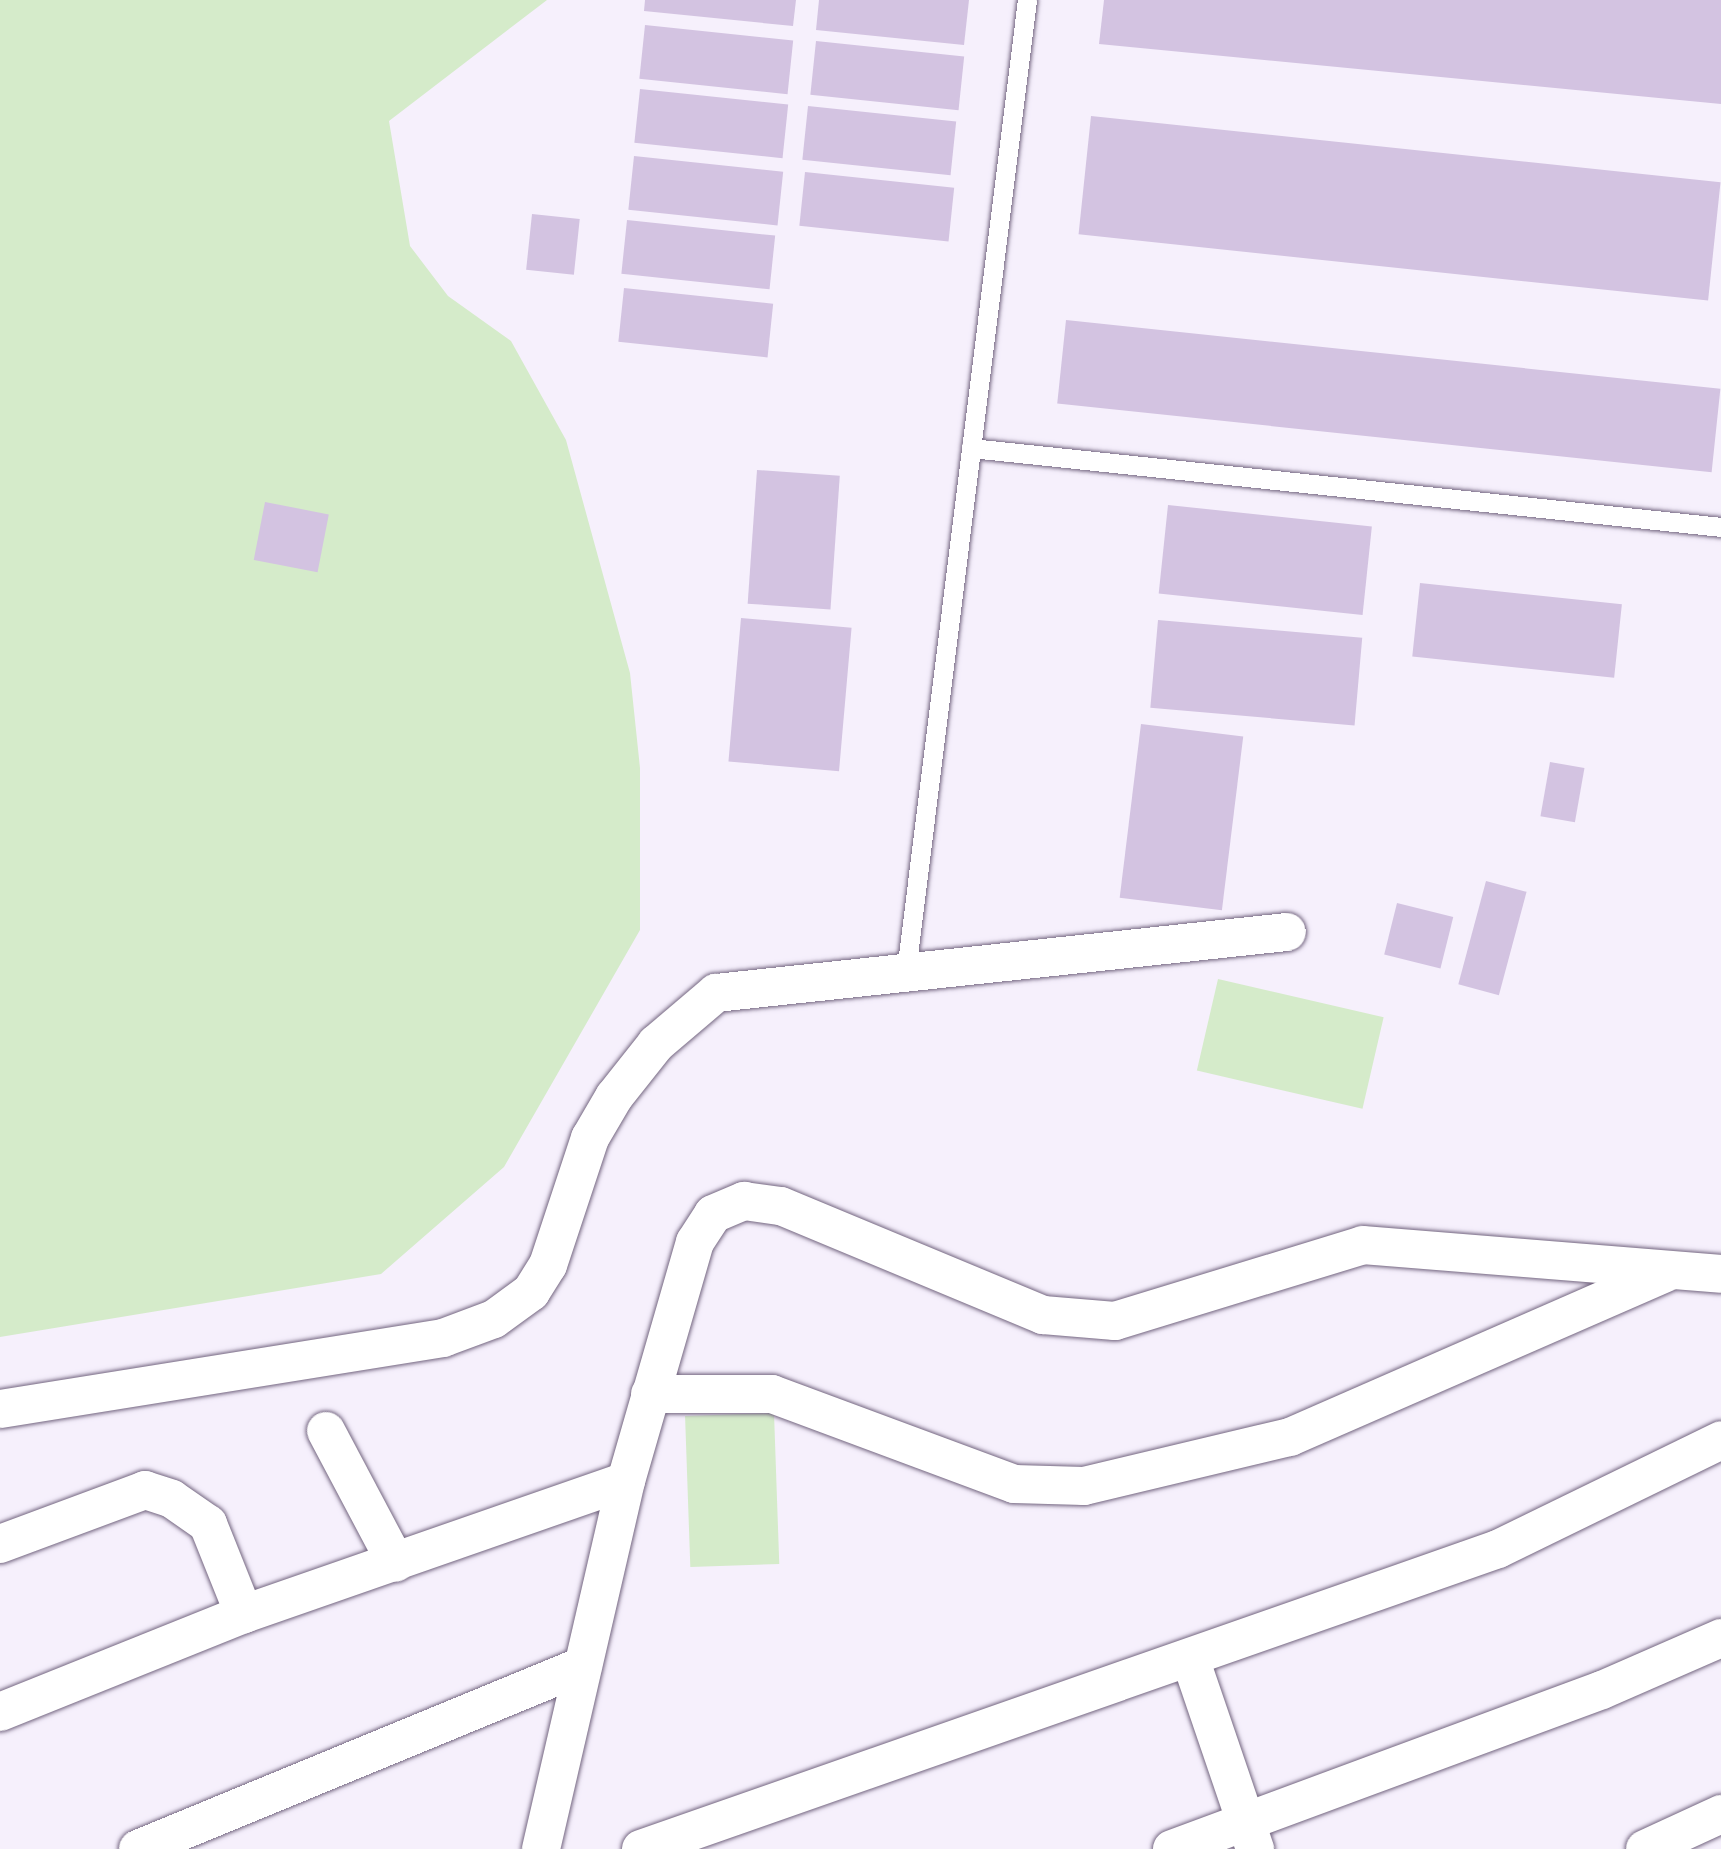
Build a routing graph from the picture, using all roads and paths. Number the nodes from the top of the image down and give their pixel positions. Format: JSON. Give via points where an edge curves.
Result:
{"nodes":[{"id":1,"x":1027,"y":0,"type":"edge"},
{"id":2,"x":971,"y":448,"type":"junction"},
{"id":3,"x":1721,"y":527,"type":"edge"},
{"id":4,"x":1287,"y":932,"type":"dead end"},
{"id":5,"x":906,"y":971,"type":"junction"},
{"id":6,"x":1671,"y":1271,"type":"junction"},
{"id":7,"x":1721,"y":1274,"type":"edge"},
{"id":8,"x":650,"y":1394,"type":"junction"},
{"id":9,"x":0,"y":1409,"type":"edge"},
{"id":10,"x":326,"y":1431,"type":"dead end"},
{"id":11,"x":1721,"y":1440,"type":"edge"},
{"id":12,"x":626,"y":1481,"type":"junction"},
{"id":13,"x":0,"y":1544,"type":"edge"},
{"id":14,"x":396,"y":1563,"type":"junction"},
{"id":15,"x":244,"y":1614,"type":"junction"},
{"id":16,"x":1721,"y":1637,"type":"edge"},
{"id":17,"x":1191,"y":1658,"type":"junction"},
{"id":18,"x":583,"y":1666,"type":"junction"},
{"id":19,"x":0,"y":1712,"type":"edge"},
{"id":20,"x":1721,"y":1814,"type":"edge"},
{"id":21,"x":1250,"y":1835,"type":"edge"},
{"id":22,"x":138,"y":1849,"type":"edge"},
{"id":23,"x":541,"y":1849,"type":"edge"},
{"id":24,"x":641,"y":1849,"type":"edge"},
{"id":25,"x":1172,"y":1849,"type":"edge"},
{"id":26,"x":1645,"y":1849,"type":"edge"}],
"edges":[{"from":1,"to":2,"type":"lane"},
{"from":2,"to":3,"type":"lane"},
{"from":2,"to":5,"type":"lane"},
{"from":4,"to":5,"type":"street"},
{"from":5,"to":9,"type":"street","via":[[716,993],[656,1044],[614,1097],[590,1138],[548,1265],[531,1292],[494,1319],[443,1338]]},
{"from":6,"to":7,"type":"street"},
{"from":6,"to":8,"type":"street","via":[[1290,1437],[1084,1486],[1014,1484],[772,1394]]},
{"from":6,"to":8,"type":"street","via":[[1363,1245],[1115,1321],[1043,1315],[781,1206],[744,1201],[713,1214],[695,1242]]},
{"from":8,"to":12,"type":"street"},
{"from":10,"to":14,"type":"street"},
{"from":11,"to":17,"type":"street","via":[[1498,1549]]},
{"from":12,"to":14,"type":"street"},
{"from":12,"to":18,"type":"street"},
{"from":13,"to":15,"type":"street","via":[[145,1490],[172,1499],[208,1524]]},
{"from":14,"to":15,"type":"street"},
{"from":15,"to":19,"type":"street"},
{"from":16,"to":21,"type":"street"},
{"from":17,"to":21,"type":"street"},
{"from":17,"to":24,"type":"street"},
{"from":18,"to":22,"type":"street"},
{"from":18,"to":23,"type":"street"},
{"from":20,"to":26,"type":"street"},
{"from":21,"to":25,"type":"street"}]}
